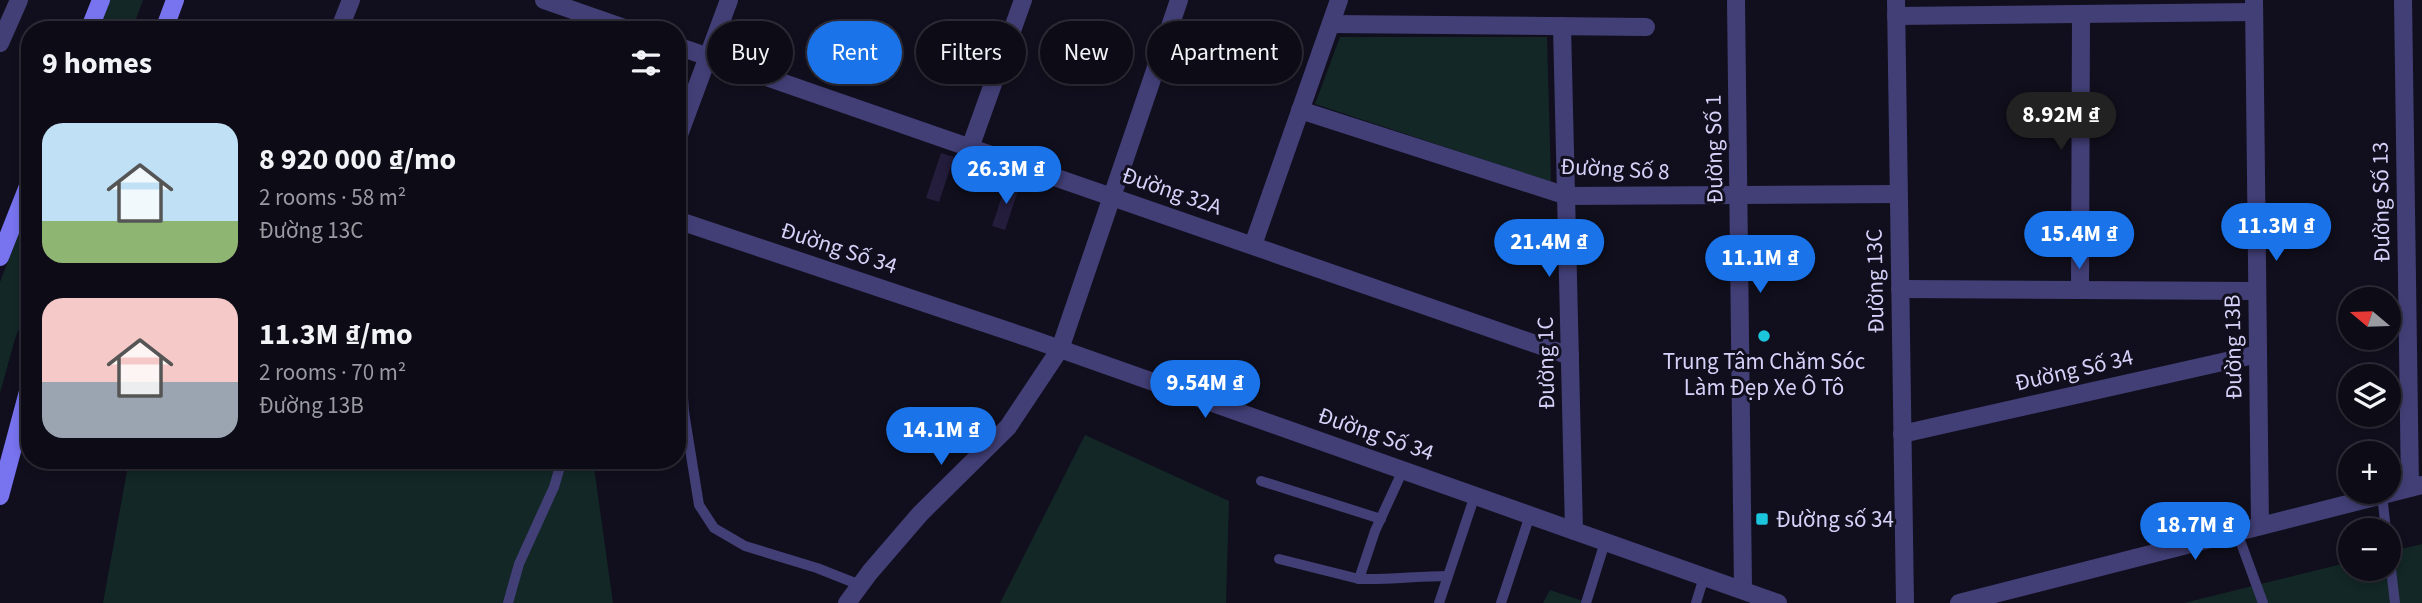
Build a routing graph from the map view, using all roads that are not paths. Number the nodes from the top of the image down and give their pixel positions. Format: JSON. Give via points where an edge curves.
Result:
{"nodes":[{"id":1,"x":19,"y":0,"type":"edge"},
{"id":2,"x":101,"y":0,"type":"edge"},
{"id":3,"x":175,"y":0,"type":"edge"},
{"id":4,"x":351,"y":0,"type":"edge"},
{"id":5,"x":544,"y":0,"type":"edge"},
{"id":6,"x":729,"y":0,"type":"edge"},
{"id":7,"x":1023,"y":0,"type":"edge"},
{"id":8,"x":1179,"y":0,"type":"edge"},
{"id":9,"x":1339,"y":0,"type":"edge"},
{"id":10,"x":1736,"y":0,"type":"edge"},
{"id":11,"x":2403,"y":0,"type":"edge"},
{"id":12,"x":576,"y":5,"type":"edge"},
{"id":13,"x":2254,"y":6,"type":"edge"},
{"id":14,"x":1896,"y":8,"type":"edge"},
{"id":15,"x":2081,"y":14,"type":"junction"},
{"id":16,"x":93,"y":21,"type":"edge"},
{"id":17,"x":167,"y":21,"type":"edge"},
{"id":18,"x":343,"y":21,"type":"edge"},
{"id":19,"x":611,"y":21,"type":"edge"},
{"id":20,"x":722,"y":21,"type":"edge"},
{"id":21,"x":1331,"y":24,"type":"junction"},
{"id":22,"x":1562,"y":26,"type":"junction"},
{"id":23,"x":1646,"y":27,"type":"dead end"},
{"id":24,"x":0,"y":43,"type":"edge"},
{"id":25,"x":686,"y":49,"type":"edge"},
{"id":26,"x":707,"y":56,"type":"edge"},
{"id":27,"x":707,"y":62,"type":"edge"},
{"id":28,"x":786,"y":84,"type":"edge"},
{"id":29,"x":1300,"y":110,"type":"junction"},
{"id":30,"x":686,"y":117,"type":"edge"},
{"id":31,"x":970,"y":148,"type":"junction"},
{"id":32,"x":1898,"y":194,"type":"junction"},
{"id":33,"x":21,"y":195,"type":"edge"},
{"id":34,"x":1567,"y":196,"type":"junction"},
{"id":35,"x":1740,"y":196,"type":"junction"},
{"id":36,"x":1112,"y":197,"type":"junction"},
{"id":37,"x":7,"y":218,"type":"edge"},
{"id":38,"x":686,"y":223,"type":"edge"},
{"id":39,"x":1252,"y":245,"type":"junction"},
{"id":40,"x":0,"y":257,"type":"edge"},
{"id":41,"x":1900,"y":289,"type":"junction"},
{"id":42,"x":2080,"y":290,"type":"junction"},
{"id":43,"x":2257,"y":291,"type":"junction"},
{"id":44,"x":1060,"y":349,"type":"junction"},
{"id":45,"x":2258,"y":354,"type":"junction"},
{"id":46,"x":1570,"y":356,"type":"junction"},
{"id":47,"x":21,"y":418,"type":"edge"},
{"id":48,"x":686,"y":424,"type":"edge"},
{"id":49,"x":1902,"y":434,"type":"junction"},
{"id":50,"x":559,"y":469,"type":"edge"},
{"id":51,"x":1402,"y":470,"type":"junction"},
{"id":52,"x":1262,"y":481,"type":"dead end"},
{"id":53,"x":2416,"y":486,"type":"edge"},
{"id":54,"x":1475,"y":495,"type":"junction"},
{"id":55,"x":0,"y":496,"type":"edge"},
{"id":56,"x":2347,"y":504,"type":"edge"},
{"id":57,"x":1530,"y":515,"type":"junction"},
{"id":58,"x":1381,"y":519,"type":"junction"},
{"id":59,"x":2260,"y":526,"type":"junction"},
{"id":60,"x":1574,"y":531,"type":"junction"},
{"id":61,"x":2237,"y":532,"type":"junction"},
{"id":62,"x":1605,"y":542,"type":"junction"},
{"id":63,"x":1279,"y":559,"type":"dead end"},
{"id":64,"x":1447,"y":576,"type":"junction"},
{"id":65,"x":1704,"y":577,"type":"junction"},
{"id":66,"x":1359,"y":579,"type":"junction"},
{"id":67,"x":2392,"y":581,"type":"edge"},
{"id":68,"x":860,"y":585,"type":"junction"},
{"id":69,"x":1754,"y":597,"type":"edge"},
{"id":70,"x":508,"y":603,"type":"edge"},
{"id":71,"x":847,"y":603,"type":"edge"},
{"id":72,"x":1439,"y":603,"type":"edge"},
{"id":73,"x":1501,"y":603,"type":"edge"},
{"id":74,"x":1586,"y":603,"type":"edge"},
{"id":75,"x":1696,"y":603,"type":"edge"},
{"id":76,"x":1778,"y":603,"type":"edge"},
{"id":77,"x":1905,"y":603,"type":"edge"},
{"id":78,"x":1959,"y":603,"type":"edge"},
{"id":79,"x":2263,"y":603,"type":"edge"},
{"id":80,"x":2395,"y":603,"type":"edge"}],
"edges":[{"from":1,"to":24,"type":"street"},
{"from":2,"to":16,"type":"main road"},
{"from":3,"to":17,"type":"main road"},
{"from":4,"to":18,"type":"street"},
{"from":5,"to":12,"type":"street"},
{"from":6,"to":20,"type":"street"},
{"from":7,"to":31,"type":"street"},
{"from":8,"to":36,"type":"street"},
{"from":9,"to":21,"type":"street"},
{"from":10,"to":35,"type":"street","name":"Đường Số 1"},
{"from":11,"to":53,"type":"street","name":"Đường Số 13"},
{"from":12,"to":19,"type":"street"},
{"from":13,"to":15,"type":"street"},
{"from":13,"to":43,"type":"street","name":"Đường 13B"},
{"from":14,"to":15,"type":"street"},
{"from":14,"to":32,"type":"street","name":"Đường 13C"},
{"from":15,"to":42,"type":"street"},
{"from":21,"to":22,"type":"street"},
{"from":21,"to":29,"type":"street"},
{"from":22,"to":23,"type":"street"},
{"from":22,"to":34,"type":"street","name":"Đường 1C"},
{"from":25,"to":26,"type":"street","name":"Đường 32A"},
{"from":27,"to":30,"type":"street"},
{"from":28,"to":31,"type":"street","name":"Đường 32A"},
{"from":29,"to":34,"type":"street","name":"Đường Số 8"},
{"from":29,"to":39,"type":"street"},
{"from":31,"to":36,"type":"street","name":"Đường 32A"},
{"from":32,"to":35,"type":"street","name":"Đường Số 8"},
{"from":32,"to":41,"type":"street","name":"Đường 13C"},
{"from":33,"to":37,"type":"main road"},
{"from":34,"to":35,"type":"street","name":"Đường Số 8"},
{"from":34,"to":46,"type":"street","name":"Đường 1C"},
{"from":35,"to":69,"type":"street","name":"Đường Số 1"},
{"from":36,"to":39,"type":"street","name":"Đường 32A"},
{"from":36,"to":44,"type":"street"},
{"from":37,"to":40,"type":"main road"},
{"from":38,"to":44,"type":"street","name":"Đường Số 34"},
{"from":39,"to":46,"type":"street","name":"Đường 32A"},
{"from":41,"to":42,"type":"street"},
{"from":41,"to":49,"type":"street","name":"Đường 13C"},
{"from":42,"to":43,"type":"street"},
{"from":43,"to":45,"type":"street","name":"Đường 13B"},
{"from":44,"to":51,"type":"street","name":"Đường Số 34"},
{"from":44,"to":68,"type":"street","via":[[1008,428],[920,514]]},
{"from":45,"to":49,"type":"street","name":"Đường Số 34"},
{"from":45,"to":59,"type":"street","name":"Đường 13B"},
{"from":46,"to":60,"type":"street","name":"Đường 1C"},
{"from":47,"to":55,"type":"main road"},
{"from":48,"to":68,"type":"lane","via":[[699,505],[714,528],[745,546]]},
{"from":49,"to":77,"type":"street","name":"Đường 13C"},
{"from":50,"to":70,"type":"lane","via":[[519,564]]},
{"from":51,"to":54,"type":"street","name":"Đường Số 34"},
{"from":51,"to":58,"type":"lane"},
{"from":52,"to":58,"type":"lane"},
{"from":54,"to":57,"type":"street","name":"Đường Số 34"},
{"from":54,"to":64,"type":"lane"},
{"from":56,"to":59,"type":"street"},
{"from":57,"to":60,"type":"street","name":"Đường Số 34"},
{"from":57,"to":73,"type":"lane"},
{"from":58,"to":66,"type":"lane"},
{"from":59,"to":61,"type":"street"},
{"from":60,"to":62,"type":"street","name":"Đường Số 34"},
{"from":61,"to":78,"type":"street"},
{"from":61,"to":79,"type":"lane"},
{"from":62,"to":65,"type":"street","name":"Đường Số 34"},
{"from":62,"to":74,"type":"lane"},
{"from":63,"to":66,"type":"lane"},
{"from":64,"to":66,"type":"lane"},
{"from":64,"to":72,"type":"lane"},
{"from":65,"to":69,"type":"street","name":"Đường Số 34"},
{"from":65,"to":75,"type":"lane"},
{"from":67,"to":80,"type":"lane"},
{"from":68,"to":71,"type":"street"},
{"from":69,"to":76,"type":"street","name":"Đường Số 34"}]}
